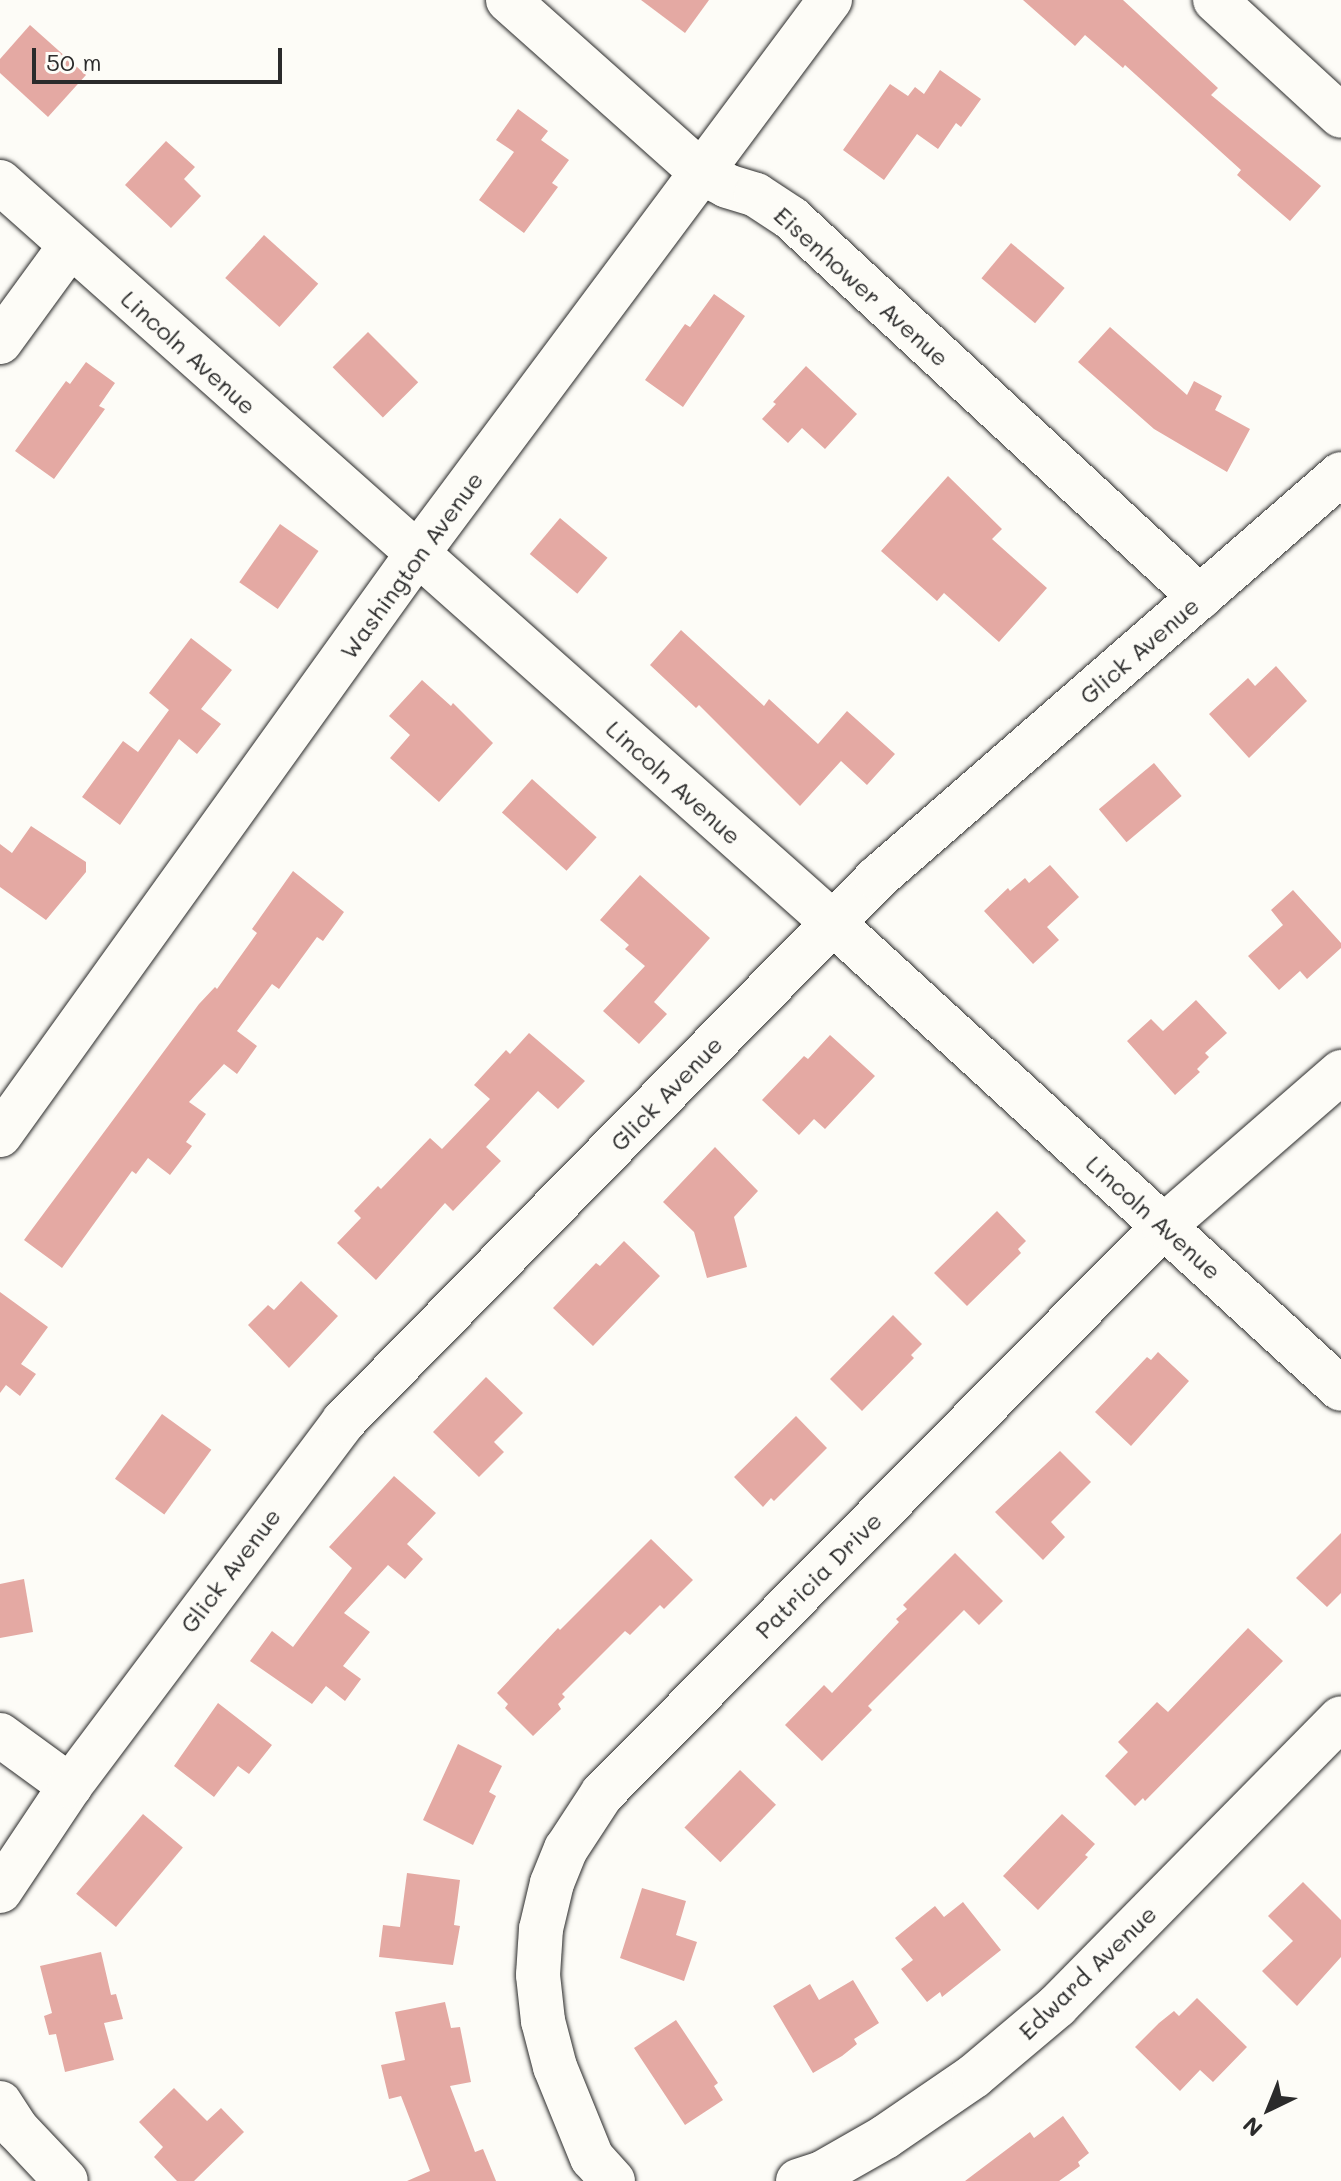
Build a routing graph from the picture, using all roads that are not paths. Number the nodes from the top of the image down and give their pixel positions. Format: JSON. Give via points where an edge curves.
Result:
{"nodes":[{"id":1,"x":508,"y":0,"type":"edge"},
{"id":2,"x":830,"y":0,"type":"edge"},
{"id":3,"x":1215,"y":0,"type":"edge"},
{"id":4,"x":1341,"y":116,"type":"edge"},
{"id":5,"x":702,"y":173,"type":"junction"},
{"id":6,"x":0,"y":182,"type":"edge"},
{"id":7,"x":70,"y":246,"type":"junction"},
{"id":8,"x":0,"y":342,"type":"edge"},
{"id":9,"x":1341,"y":474,"type":"edge"},
{"id":10,"x":417,"y":554,"type":"junction"},
{"id":11,"x":1200,"y":597,"type":"junction"},
{"id":12,"x":833,"y":923,"type":"junction"},
{"id":13,"x":1341,"y":1072,"type":"edge"},
{"id":14,"x":0,"y":1135,"type":"edge"},
{"id":15,"x":1164,"y":1226,"type":"junction"},
{"id":16,"x":1341,"y":1389,"type":"edge"},
{"id":17,"x":1341,"y":1718,"type":"edge"},
{"id":18,"x":0,"y":1735,"type":"edge"},
{"id":19,"x":70,"y":1786,"type":"junction"},
{"id":20,"x":0,"y":1891,"type":"edge"},
{"id":21,"x":0,"y":2103,"type":"edge"},
{"id":22,"x":66,"y":2181,"type":"edge"},
{"id":23,"x":613,"y":2181,"type":"edge"},
{"id":24,"x":798,"y":2181,"type":"edge"}],
"edges":[{"from":1,"to":5,"type":"street","name":"Eisenhower Avenue"},
{"from":2,"to":5,"type":"street","name":"Washington Avenue"},
{"from":3,"to":4,"type":"street"},
{"from":5,"to":10,"type":"street","name":"Washington Avenue"},
{"from":5,"to":11,"type":"street","name":"Eisenhower Avenue","via":[[756,195],[791,218]]},
{"from":6,"to":7,"type":"street","name":"Lincoln Avenue"},
{"from":7,"to":8,"type":"street"},
{"from":7,"to":10,"type":"street","name":"Lincoln Avenue"},
{"from":9,"to":11,"type":"street","name":"Glick Avenue"},
{"from":10,"to":12,"type":"street","name":"Lincoln Avenue"},
{"from":10,"to":14,"type":"street","name":"Washington Avenue"},
{"from":11,"to":12,"type":"street","name":"Glick Avenue","via":[[877,878]]},
{"from":12,"to":15,"type":"street","name":"Lincoln Avenue"},
{"from":12,"to":19,"type":"street","name":"Glick Avenue","via":[[343,1422]]},
{"from":13,"to":15,"type":"street","name":"Patricia Drive"},
{"from":15,"to":16,"type":"street","name":"Lincoln Avenue"},
{"from":15,"to":23,"type":"street","name":"Patricia Drive","via":[[602,1794],[566,1849],[541,1929],[543,2021],[555,2067],[592,2158]]},
{"from":17,"to":24,"type":"street","name":"Edward Avenue","via":[[1057,2006],[974,2076],[822,2173]]},
{"from":18,"to":19,"type":"street"},
{"from":19,"to":20,"type":"street","name":"Glick Avenue"},
{"from":21,"to":22,"type":"street"}]}
